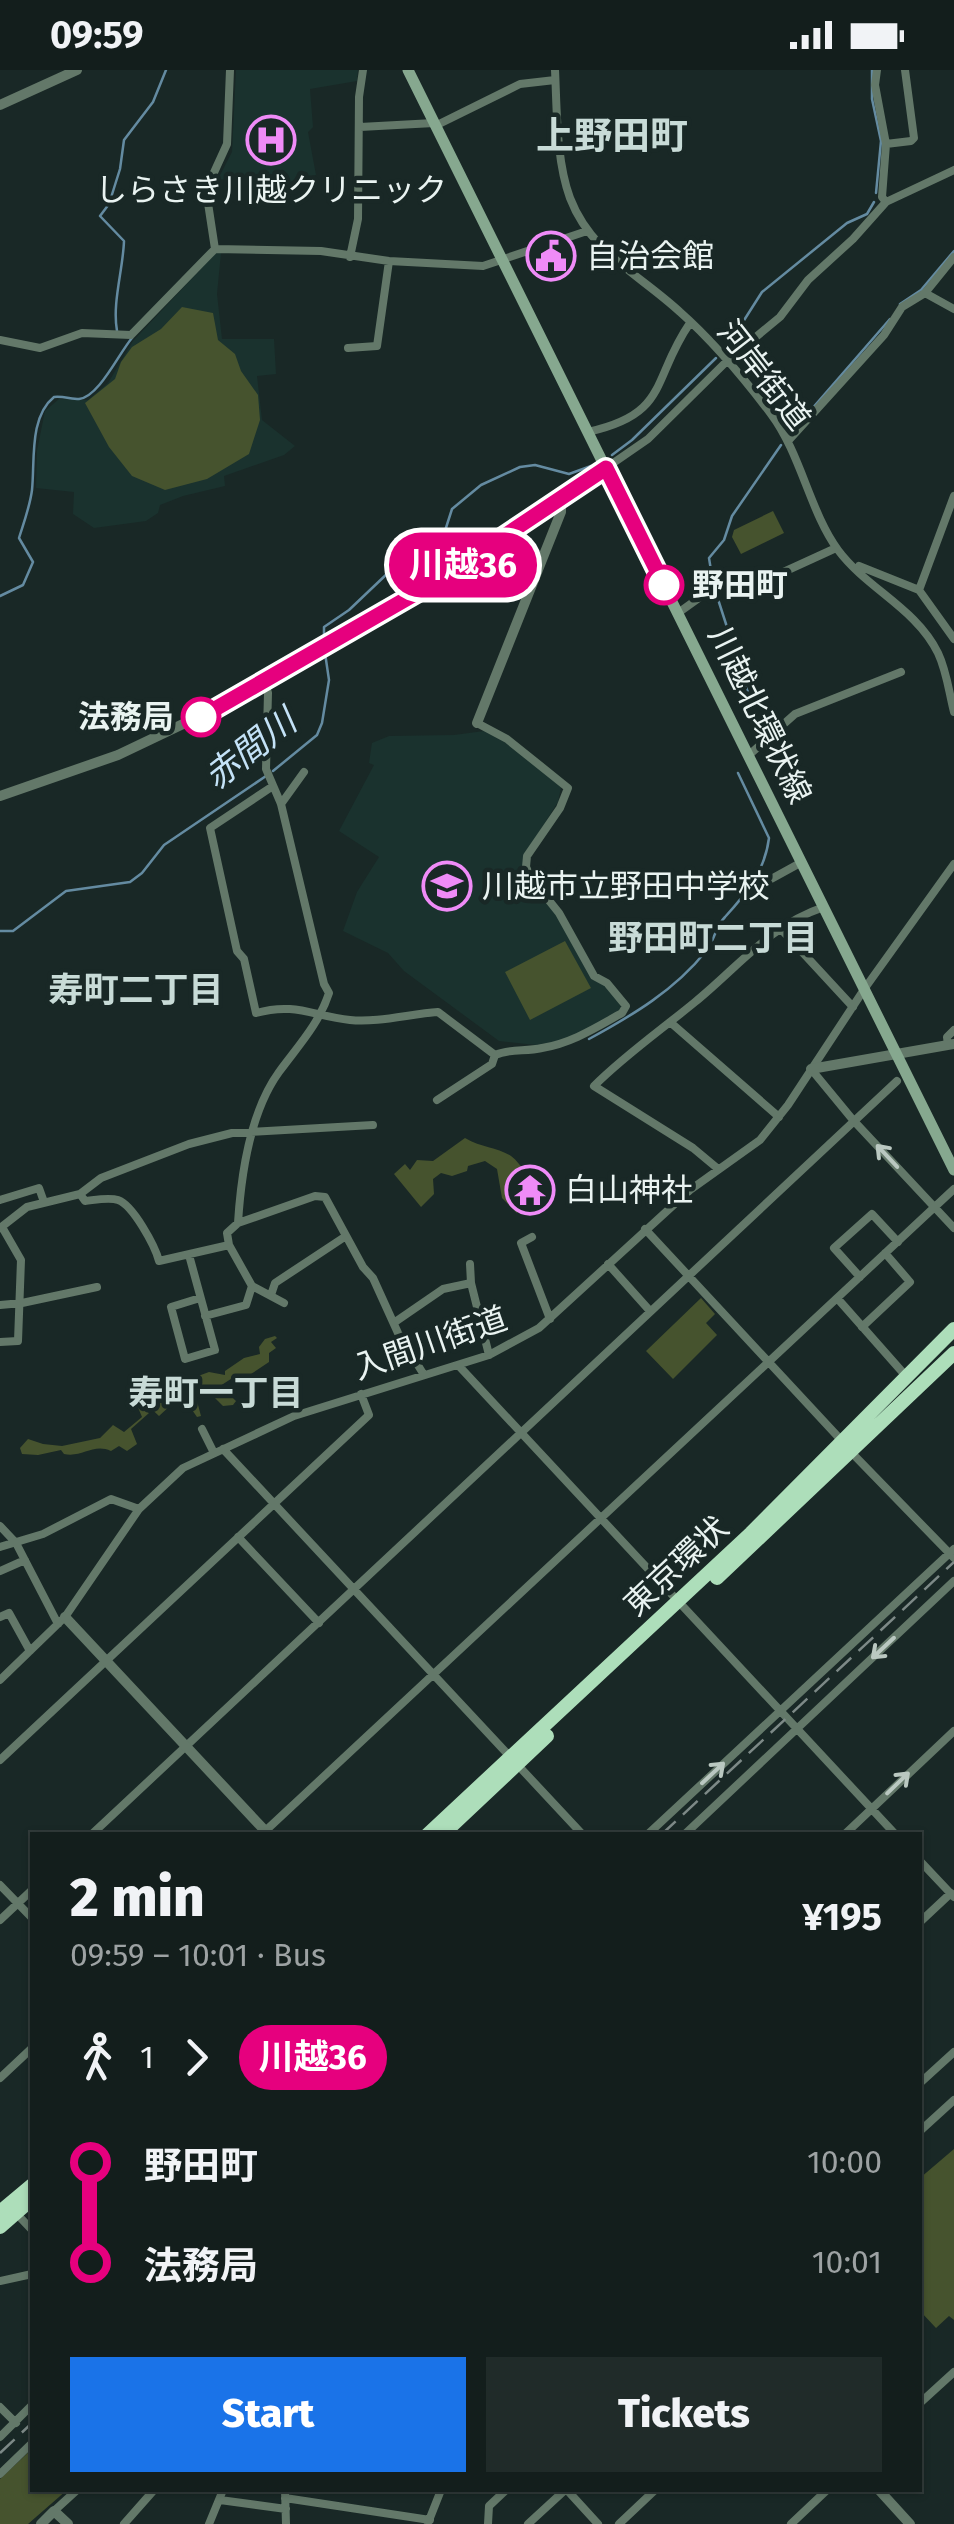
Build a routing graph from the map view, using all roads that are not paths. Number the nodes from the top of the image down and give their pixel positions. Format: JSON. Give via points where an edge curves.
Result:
{"nodes":[{"id":1,"x":77,"y":70,"type":"edge"},
{"id":2,"x":230,"y":70,"type":"edge"},
{"id":3,"x":363,"y":70,"type":"edge"},
{"id":4,"x":408,"y":70,"type":"edge"},
{"id":5,"x":877,"y":70,"type":"edge"},
{"id":6,"x":905,"y":70,"type":"edge"},
{"id":7,"x":555,"y":75,"type":"edge"},
{"id":8,"x":0,"y":105,"type":"edge"},
{"id":9,"x":435,"y":125,"type":"junction"},
{"id":10,"x":360,"y":127,"type":"junction"},
{"id":11,"x":886,"y":144,"type":"junction"},
{"id":12,"x":954,"y":170,"type":"edge"},
{"id":13,"x":886,"y":202,"type":"junction"},
{"id":14,"x":587,"y":231,"type":"junction"},
{"id":15,"x":215,"y":249,"type":"junction"},
{"id":16,"x":350,"y":257,"type":"junction"},
{"id":17,"x":954,"y":258,"type":"edge"},
{"id":18,"x":389,"y":261,"type":"junction"},
{"id":19,"x":504,"y":262,"type":"junction"},
{"id":20,"x":925,"y":293,"type":"junction"},
{"id":21,"x":954,"y":309,"type":"edge"},
{"id":22,"x":690,"y":323,"type":"junction"},
{"id":23,"x":0,"y":340,"type":"edge"},
{"id":24,"x":348,"y":348,"type":"dead end"},
{"id":25,"x":728,"y":360,"type":"junction"},
{"id":26,"x":588,"y":432,"type":"junction"},
{"id":27,"x":788,"y":441,"type":"junction"},
{"id":28,"x":606,"y":468,"type":"junction"},
{"id":29,"x":954,"y":496,"type":"edge"},
{"id":30,"x":561,"y":497,"type":"junction"},
{"id":31,"x":836,"y":548,"type":"junction"},
{"id":32,"x":849,"y":562,"type":"junction"},
{"id":33,"x":918,"y":590,"type":"junction"},
{"id":34,"x":678,"y":613,"type":"junction"},
{"id":35,"x":954,"y":639,"type":"edge"},
{"id":36,"x":901,"y":672,"type":"dead end"},
{"id":37,"x":265,"y":683,"type":"junction"},
{"id":38,"x":954,"y":712,"type":"edge"},
{"id":39,"x":477,"y":723,"type":"joint"},
{"id":40,"x":749,"y":755,"type":"junction"},
{"id":41,"x":304,"y":772,"type":"dead end"},
{"id":42,"x":269,"y":778,"type":"junction"},
{"id":43,"x":1,"y":792,"type":"edge"},
{"id":44,"x":281,"y":804,"type":"junction"},
{"id":45,"x":802,"y":862,"type":"junction"},
{"id":46,"x":954,"y":864,"type":"edge"},
{"id":47,"x":757,"y":894,"type":"dead end"},
{"id":48,"x":824,"y":906,"type":"junction"},
{"id":49,"x":780,"y":928,"type":"junction"},
{"id":50,"x":865,"y":988,"type":"junction"},
{"id":51,"x":853,"y":1007,"type":"junction"},
{"id":52,"x":322,"y":1013,"type":"junction"},
{"id":53,"x":670,"y":1022,"type":"junction"},
{"id":54,"x":954,"y":1030,"type":"edge"},
{"id":55,"x":951,"y":1044,"type":"edge"},
{"id":56,"x":898,"y":1054,"type":"junction"},
{"id":57,"x":495,"y":1055,"type":"junction"},
{"id":58,"x":812,"y":1069,"type":"junction"},
{"id":59,"x":898,"y":1081,"type":"dead end"},
{"id":60,"x":437,"y":1100,"type":"dead end"},
{"id":61,"x":779,"y":1116,"type":"junction"},
{"id":62,"x":854,"y":1120,"type":"junction"},
{"id":63,"x":373,"y":1126,"type":"dead end"},
{"id":64,"x":254,"y":1131,"type":"junction"},
{"id":65,"x":717,"y":1168,"type":"junction"},
{"id":66,"x":954,"y":1170,"type":"edge"},
{"id":67,"x":954,"y":1189,"type":"edge"},
{"id":68,"x":80,"y":1194,"type":"junction"},
{"id":69,"x":0,"y":1200,"type":"edge"},
{"id":70,"x":44,"y":1202,"type":"junction"},
{"id":71,"x":935,"y":1207,"type":"junction"},
{"id":72,"x":238,"y":1223,"type":"junction"},
{"id":73,"x":1,"y":1228,"type":"edge"},
{"id":74,"x":954,"y":1228,"type":"edge"},
{"id":75,"x":645,"y":1230,"type":"junction"},
{"id":76,"x":346,"y":1236,"type":"junction"},
{"id":77,"x":532,"y":1237,"type":"dead end"},
{"id":78,"x":898,"y":1242,"type":"junction"},
{"id":79,"x":228,"y":1246,"type":"junction"},
{"id":80,"x":885,"y":1254,"type":"junction"},
{"id":81,"x":189,"y":1255,"type":"junction"},
{"id":82,"x":470,"y":1264,"type":"dead end"},
{"id":83,"x":608,"y":1264,"type":"junction"},
{"id":84,"x":689,"y":1275,"type":"junction"},
{"id":85,"x":860,"y":1277,"type":"junction"},
{"id":86,"x":471,"y":1283,"type":"junction"},
{"id":87,"x":252,"y":1286,"type":"junction"},
{"id":88,"x":97,"y":1287,"type":"dead end"},
{"id":89,"x":272,"y":1294,"type":"junction"},
{"id":90,"x":200,"y":1298,"type":"junction"},
{"id":91,"x":836,"y":1298,"type":"junction"},
{"id":92,"x":22,"y":1303,"type":"junction"},
{"id":93,"x":284,"y":1303,"type":"dead end"},
{"id":94,"x":0,"y":1304,"type":"edge"},
{"id":95,"x":650,"y":1311,"type":"junction"},
{"id":96,"x":205,"y":1316,"type":"junction"},
{"id":97,"x":550,"y":1320,"type":"junction"},
{"id":98,"x":396,"y":1322,"type":"junction"},
{"id":99,"x":862,"y":1327,"type":"junction"},
{"id":100,"x":954,"y":1328,"type":"edge"},
{"id":101,"x":954,"y":1341,"type":"edge"},
{"id":102,"x":0,"y":1342,"type":"edge"},
{"id":103,"x":954,"y":1353,"type":"edge"},
{"id":104,"x":489,"y":1355,"type":"junction"},
{"id":105,"x":768,"y":1362,"type":"junction"},
{"id":106,"x":458,"y":1365,"type":"junction"},
{"id":107,"x":424,"y":1374,"type":"junction"},
{"id":108,"x":905,"y":1375,"type":"junction"},
{"id":109,"x":361,"y":1394,"type":"junction"},
{"id":110,"x":202,"y":1428,"type":"dead end"},
{"id":111,"x":521,"y":1434,"type":"junction"},
{"id":112,"x":846,"y":1446,"type":"junction"},
{"id":113,"x":219,"y":1451,"type":"junction"},
{"id":114,"x":818,"y":1481,"type":"junction"},
{"id":115,"x":274,"y":1504,"type":"junction"},
{"id":116,"x":139,"y":1509,"type":"junction"},
{"id":117,"x":600,"y":1519,"type":"junction"},
{"id":118,"x":0,"y":1526,"type":"edge"},
{"id":119,"x":238,"y":1537,"type":"junction"},
{"id":120,"x":16,"y":1543,"type":"junction"},
{"id":121,"x":0,"y":1547,"type":"edge"},
{"id":122,"x":952,"y":1554,"type":"edge"},
{"id":123,"x":25,"y":1560,"type":"junction"},
{"id":124,"x":0,"y":1571,"type":"edge"},
{"id":125,"x":954,"y":1581,"type":"edge"},
{"id":126,"x":354,"y":1589,"type":"junction"},
{"id":127,"x":680,"y":1606,"type":"junction"},
{"id":128,"x":0,"y":1617,"type":"edge"},
{"id":129,"x":61,"y":1621,"type":"junction"},
{"id":130,"x":319,"y":1623,"type":"junction"},
{"id":131,"x":30,"y":1651,"type":"junction"},
{"id":132,"x":107,"y":1660,"type":"junction"},
{"id":133,"x":433,"y":1675,"type":"junction"},
{"id":134,"x":0,"y":1680,"type":"edge"},
{"id":135,"x":780,"y":1711,"type":"junction"},
{"id":136,"x":796,"y":1728,"type":"junction"},
{"id":137,"x":954,"y":1731,"type":"edge"},
{"id":138,"x":186,"y":1746,"type":"junction"},
{"id":139,"x":0,"y":1760,"type":"edge"},
{"id":140,"x":514,"y":1761,"type":"junction"},
{"id":141,"x":872,"y":1808,"type":"junction"},
{"id":142,"x":94,"y":1832,"type":"edge"},
{"id":143,"x":263,"y":1832,"type":"edge"},
{"id":144,"x":267,"y":1832,"type":"edge"},
{"id":145,"x":431,"y":1832,"type":"edge"},
{"id":146,"x":445,"y":1832,"type":"edge"},
{"id":147,"x":580,"y":1832,"type":"edge"},
{"id":148,"x":650,"y":1832,"type":"edge"},
{"id":149,"x":687,"y":1832,"type":"edge"},
{"id":150,"x":847,"y":1832,"type":"edge"},
{"id":151,"x":893,"y":1832,"type":"edge"},
{"id":152,"x":922,"y":1862,"type":"edge"},
{"id":153,"x":0,"y":1884,"type":"edge"},
{"id":154,"x":30,"y":1892,"type":"edge"},
{"id":155,"x":953,"y":1894,"type":"edge"},
{"id":156,"x":18,"y":1903,"type":"junction"},
{"id":157,"x":30,"y":1916,"type":"edge"},
{"id":158,"x":0,"y":1920,"type":"edge"},
{"id":159,"x":922,"y":1920,"type":"edge"},
{"id":160,"x":30,"y":2050,"type":"edge"},
{"id":161,"x":954,"y":2052,"type":"edge"},
{"id":162,"x":0,"y":2078,"type":"edge"},
{"id":163,"x":922,"y":2082,"type":"edge"},
{"id":164,"x":954,"y":2100,"type":"edge"},
{"id":165,"x":922,"y":2130,"type":"edge"},
{"id":166,"x":30,"y":2186,"type":"edge"},
{"id":167,"x":30,"y":2200,"type":"edge"},
{"id":168,"x":6,"y":2207,"type":"edge"},
{"id":169,"x":0,"y":2227,"type":"edge"},
{"id":170,"x":30,"y":2228,"type":"edge"},
{"id":171,"x":30,"y":2274,"type":"edge"},
{"id":172,"x":0,"y":2280,"type":"edge"},
{"id":173,"x":954,"y":2372,"type":"edge"},
{"id":174,"x":922,"y":2401,"type":"edge"},
{"id":175,"x":0,"y":2406,"type":"edge"},
{"id":176,"x":30,"y":2407,"type":"edge"},
{"id":177,"x":16,"y":2423,"type":"junction"},
{"id":178,"x":0,"y":2438,"type":"edge"},
{"id":179,"x":30,"y":2445,"type":"edge"},
{"id":180,"x":0,"y":2474,"type":"edge"},
{"id":181,"x":75,"y":2492,"type":"edge"},
{"id":182,"x":152,"y":2492,"type":"edge"},
{"id":183,"x":440,"y":2492,"type":"edge"},
{"id":184,"x":504,"y":2492,"type":"edge"},
{"id":185,"x":564,"y":2492,"type":"edge"},
{"id":186,"x":568,"y":2492,"type":"edge"},
{"id":187,"x":653,"y":2492,"type":"edge"},
{"id":188,"x":826,"y":2492,"type":"edge"},
{"id":189,"x":881,"y":2492,"type":"edge"},
{"id":190,"x":285,"y":2494,"type":"edge"},
{"id":191,"x":222,"y":2495,"type":"edge"},
{"id":192,"x":286,"y":2509,"type":"junction"},
{"id":193,"x":54,"y":2511,"type":"junction"},
{"id":194,"x":429,"y":2522,"type":"edge"},
{"id":195,"x":41,"y":2524,"type":"edge"},
{"id":196,"x":68,"y":2524,"type":"edge"},
{"id":197,"x":124,"y":2524,"type":"edge"},
{"id":198,"x":209,"y":2524,"type":"edge"},
{"id":199,"x":286,"y":2524,"type":"edge"},
{"id":200,"x":488,"y":2524,"type":"edge"},
{"id":201,"x":528,"y":2524,"type":"edge"},
{"id":202,"x":598,"y":2524,"type":"edge"},
{"id":203,"x":618,"y":2524,"type":"edge"},
{"id":204,"x":791,"y":2524,"type":"edge"},
{"id":205,"x":910,"y":2524,"type":"edge"}],
"edges":[{"from":1,"to":8,"type":"street"},
{"from":2,"to":15,"type":"street","via":[[227,144],[206,190]]},
{"from":3,"to":10,"type":"street"},
{"from":4,"to":9,"type":"main road","name":"川越北環状線"},
{"from":5,"to":11,"type":"street"},
{"from":6,"to":11,"type":"street","via":[[914,138]]},
{"from":7,"to":9,"type":"street","via":[[520,84]]},
{"from":7,"to":14,"type":"street","name":"河岸街道","via":[[566,187]]},
{"from":9,"to":10,"type":"street"},
{"from":9,"to":19,"type":"main road","name":"川越北環状線"},
{"from":10,"to":16,"type":"street","via":[[358,219]]},
{"from":11,"to":13,"type":"street"},
{"from":12,"to":13,"type":"street"},
{"from":13,"to":25,"type":"street","via":[[780,317]]},
{"from":14,"to":19,"type":"street"},
{"from":14,"to":22,"type":"street","name":"河岸街道"},
{"from":15,"to":16,"type":"street"},
{"from":15,"to":23,"type":"street","via":[[130,335],[82,333],[40,348]]},
{"from":16,"to":18,"type":"street"},
{"from":17,"to":20,"type":"street"},
{"from":18,"to":19,"type":"street"},
{"from":18,"to":24,"type":"street","via":[[377,346]]},
{"from":19,"to":26,"type":"main road","name":"川越北環状線"},
{"from":20,"to":21,"type":"street"},
{"from":20,"to":27,"type":"street","via":[[902,307]]},
{"from":22,"to":25,"type":"street","name":"河岸街道"},
{"from":22,"to":26,"type":"street","via":[[652,401],[624,421]]},
{"from":25,"to":27,"type":"street","name":"河岸街道"},
{"from":25,"to":28,"type":"street","via":[[648,439]]},
{"from":26,"to":28,"type":"main road","name":"川越北環状線"},
{"from":27,"to":31,"type":"street","name":"河岸街道"},
{"from":28,"to":30,"type":"street"},
{"from":28,"to":34,"type":"main road","name":"川越北環状線"},
{"from":29,"to":33,"type":"street"},
{"from":30,"to":37,"type":"street","via":[[444,577]]},
{"from":30,"to":39,"type":"street","via":[[561,512]]},
{"from":31,"to":32,"type":"street","name":"河岸街道"},
{"from":31,"to":34,"type":"street","via":[[777,575],[710,590]]},
{"from":32,"to":33,"type":"street"},
{"from":32,"to":38,"type":"street","name":"河岸街道","via":[[931,641]]},
{"from":33,"to":35,"type":"street"},
{"from":34,"to":40,"type":"main road","name":"川越北環状線"},
{"from":36,"to":40,"type":"street","via":[[795,714]]},
{"from":37,"to":42,"type":"street"},
{"from":37,"to":43,"type":"street","via":[[118,755]]},
{"from":39,"to":57,"type":"street","via":[[568,788],[526,868],[594,976],[626,1006],[574,1040]]},
{"from":40,"to":45,"type":"main road","name":"川越北環状線"},
{"from":41,"to":44,"type":"street"},
{"from":42,"to":44,"type":"street"},
{"from":42,"to":52,"type":"street","via":[[210,828],[237,951],[256,1013],[280,1007]]},
{"from":44,"to":52,"type":"street","via":[[330,992]]},
{"from":45,"to":47,"type":"street","via":[[762,884]]},
{"from":45,"to":48,"type":"main road","name":"川越北環状線"},
{"from":46,"to":50,"type":"street","name":"入間川街道"},
{"from":48,"to":49,"type":"street"},
{"from":48,"to":50,"type":"main road","name":"川越北環状線"},
{"from":49,"to":51,"type":"street"},
{"from":49,"to":53,"type":"street"},
{"from":50,"to":51,"type":"street","name":"入間川街道"},
{"from":50,"to":56,"type":"main road","name":"川越北環状線"},
{"from":51,"to":58,"type":"street","name":"入間川街道"},
{"from":52,"to":57,"type":"street","via":[[352,1020],[438,1012]]},
{"from":52,"to":64,"type":"street","via":[[276,1075]]},
{"from":53,"to":61,"type":"street"},
{"from":53,"to":65,"type":"street","via":[[594,1086]]},
{"from":54,"to":55,"type":"street","via":[[946,1037]]},
{"from":55,"to":56,"type":"street"},
{"from":56,"to":58,"type":"street"},
{"from":56,"to":66,"type":"main road","name":"川越北環状線"},
{"from":57,"to":60,"type":"street","via":[[488,1068]]},
{"from":58,"to":61,"type":"street","name":"入間川街道"},
{"from":58,"to":62,"type":"street"},
{"from":59,"to":62,"type":"street"},
{"from":61,"to":65,"type":"street","name":"入間川街道","via":[[752,1147]]},
{"from":71,"to":62,"type":"street","one_way":true},
{"from":62,"to":84,"type":"street"},
{"from":63,"to":64,"type":"street"},
{"from":64,"to":68,"type":"street","via":[[166,1152],[100,1178]]},
{"from":64,"to":72,"type":"street"},
{"from":65,"to":75,"type":"street","name":"入間川街道"},
{"from":67,"to":71,"type":"street"},
{"from":68,"to":70,"type":"street"},
{"from":68,"to":81,"type":"street","via":[[85,1200],[124,1202],[159,1261]]},
{"from":69,"to":70,"type":"street","via":[[39,1188]]},
{"from":70,"to":73,"type":"street"},
{"from":71,"to":74,"type":"street"},
{"from":71,"to":78,"type":"street"},
{"from":72,"to":76,"type":"street","via":[[326,1197]]},
{"from":72,"to":79,"type":"street","via":[[227,1233]]},
{"from":73,"to":92,"type":"street","via":[[21,1260]]},
{"from":75,"to":83,"type":"street","name":"入間川街道"},
{"from":75,"to":84,"type":"street"},
{"from":76,"to":89,"type":"street","via":[[275,1283]]},
{"from":76,"to":98,"type":"street"},
{"from":77,"to":97,"type":"street","via":[[522,1242]]},
{"from":78,"to":80,"type":"street"},
{"from":78,"to":85,"type":"street","via":[[872,1214],[834,1248]]},
{"from":79,"to":81,"type":"street"},
{"from":79,"to":87,"type":"street"},
{"from":80,"to":85,"type":"street"},
{"from":80,"to":99,"type":"street","via":[[910,1281]]},
{"from":81,"to":90,"type":"street"},
{"from":82,"to":86,"type":"street"},
{"from":83,"to":95,"type":"street"},
{"from":83,"to":97,"type":"street","name":"入間川街道"},
{"from":84,"to":95,"type":"street"},
{"from":84,"to":105,"type":"street"},
{"from":85,"to":91,"type":"street"},
{"from":86,"to":98,"type":"street","via":[[443,1289]]},
{"from":86,"to":104,"type":"street"},
{"from":87,"to":89,"type":"street"},
{"from":87,"to":96,"type":"street","via":[[246,1305]]},
{"from":88,"to":92,"type":"street"},
{"from":89,"to":93,"type":"street"},
{"from":90,"to":96,"type":"street"},
{"from":90,"to":96,"type":"street","via":[[171,1307],[184,1359],[214,1350]]},
{"from":91,"to":99,"type":"street"},
{"from":91,"to":105,"type":"street"},
{"from":92,"to":94,"type":"street"},
{"from":92,"to":102,"type":"street","via":[[18,1342]]},
{"from":95,"to":111,"type":"street"},
{"from":97,"to":104,"type":"street","name":"入間川街道"},
{"from":98,"to":107,"type":"street"},
{"from":99,"to":108,"type":"street"},
{"from":100,"to":108,"type":"highway","name":"東京環状"},
{"from":101,"to":114,"type":"highway","name":"東京環状"},
{"from":103,"to":112,"type":"highway","name":"東京環状"},
{"from":104,"to":106,"type":"street","name":"入間川街道"},
{"from":105,"to":112,"type":"street"},
{"from":105,"to":117,"type":"street"},
{"from":106,"to":107,"type":"street","name":"入間川街道"},
{"from":106,"to":111,"type":"street"},
{"from":107,"to":109,"type":"street","name":"入間川街道"},
{"from":108,"to":112,"type":"highway","name":"東京環状"},
{"from":109,"to":113,"type":"street","name":"入間川街道"},
{"from":109,"to":115,"type":"street","via":[[369,1414]]},
{"from":110,"to":113,"type":"street"},
{"from":111,"to":117,"type":"street"},
{"from":111,"to":126,"type":"street"},
{"from":112,"to":114,"type":"highway","name":"東京環状"},
{"from":112,"to":122,"type":"street"},
{"from":112,"to":127,"type":"highway","name":"東京環状"},
{"from":113,"to":115,"type":"street"},
{"from":113,"to":116,"type":"street","name":"入間川街道","via":[[183,1468]]},
{"from":114,"to":127,"type":"highway","name":"東京環状"},
{"from":115,"to":119,"type":"street"},
{"from":115,"to":126,"type":"street"},
{"from":116,"to":120,"type":"street","via":[[112,1499]]},
{"from":116,"to":129,"type":"street","name":"入間川街道"},
{"from":117,"to":127,"type":"street"},
{"from":117,"to":133,"type":"street"},
{"from":118,"to":120,"type":"street"},
{"from":119,"to":130,"type":"street"},
{"from":119,"to":132,"type":"street"},
{"from":120,"to":121,"type":"street"},
{"from":120,"to":123,"type":"street"},
{"from":122,"to":135,"type":"street"},
{"from":123,"to":124,"type":"street"},
{"from":123,"to":129,"type":"street"},
{"from":125,"to":136,"type":"street","one_way":true},
{"from":126,"to":130,"type":"street"},
{"from":126,"to":133,"type":"street"},
{"from":127,"to":135,"type":"street"},
{"from":127,"to":140,"type":"highway","name":"東京環状"},
{"from":128,"to":131,"type":"street","via":[[9,1613]]},
{"from":129,"to":131,"type":"street","name":"入間川街道"},
{"from":129,"to":132,"type":"street"},
{"from":130,"to":138,"type":"street"},
{"from":131,"to":134,"type":"street","name":"入間川街道"},
{"from":132,"to":138,"type":"street"},
{"from":132,"to":139,"type":"street"},
{"from":133,"to":140,"type":"street"},
{"from":133,"to":144,"type":"street"},
{"from":135,"to":136,"type":"street"},
{"from":148,"to":135,"type":"street","one_way":true},
{"from":136,"to":141,"type":"street"},
{"from":136,"to":149,"type":"street"},
{"from":141,"to":137,"type":"street","one_way":true},
{"from":138,"to":142,"type":"street"},
{"from":138,"to":143,"type":"street"},
{"from":140,"to":145,"type":"highway","name":"東京環状"},
{"from":140,"to":146,"type":"highway","name":"東京環状"},
{"from":140,"to":147,"type":"street"},
{"from":141,"to":150,"type":"street"},
{"from":141,"to":151,"type":"street"},
{"from":152,"to":155,"type":"street"},
{"from":153,"to":156,"type":"street"},
{"from":154,"to":156,"type":"street"},
{"from":155,"to":159,"type":"street"},
{"from":156,"to":157,"type":"street"},
{"from":156,"to":158,"type":"street"},
{"from":160,"to":162,"type":"street"},
{"from":161,"to":163,"type":"street"},
{"from":164,"to":165,"type":"street"},
{"from":166,"to":168,"type":"highway"},
{"from":167,"to":168,"type":"highway"},
{"from":168,"to":169,"type":"highway"},
{"from":168,"to":170,"type":"street"},
{"from":171,"to":172,"type":"street"},
{"from":173,"to":174,"type":"street"},
{"from":175,"to":177,"type":"street"},
{"from":176,"to":177,"type":"street"},
{"from":177,"to":178,"type":"street"},
{"from":179,"to":180,"type":"street"},
{"from":181,"to":193,"type":"street"},
{"from":182,"to":197,"type":"street"},
{"from":183,"to":194,"type":"street"},
{"from":184,"to":200,"type":"street","via":[[490,2506]]},
{"from":185,"to":201,"type":"street"},
{"from":186,"to":202,"type":"street"},
{"from":187,"to":203,"type":"street"},
{"from":188,"to":204,"type":"street"},
{"from":189,"to":205,"type":"street"},
{"from":190,"to":192,"type":"street"},
{"from":190,"to":194,"type":"street"},
{"from":191,"to":192,"type":"street"},
{"from":191,"to":198,"type":"street"},
{"from":192,"to":199,"type":"street"},
{"from":193,"to":195,"type":"street"},
{"from":193,"to":196,"type":"street"}]}
